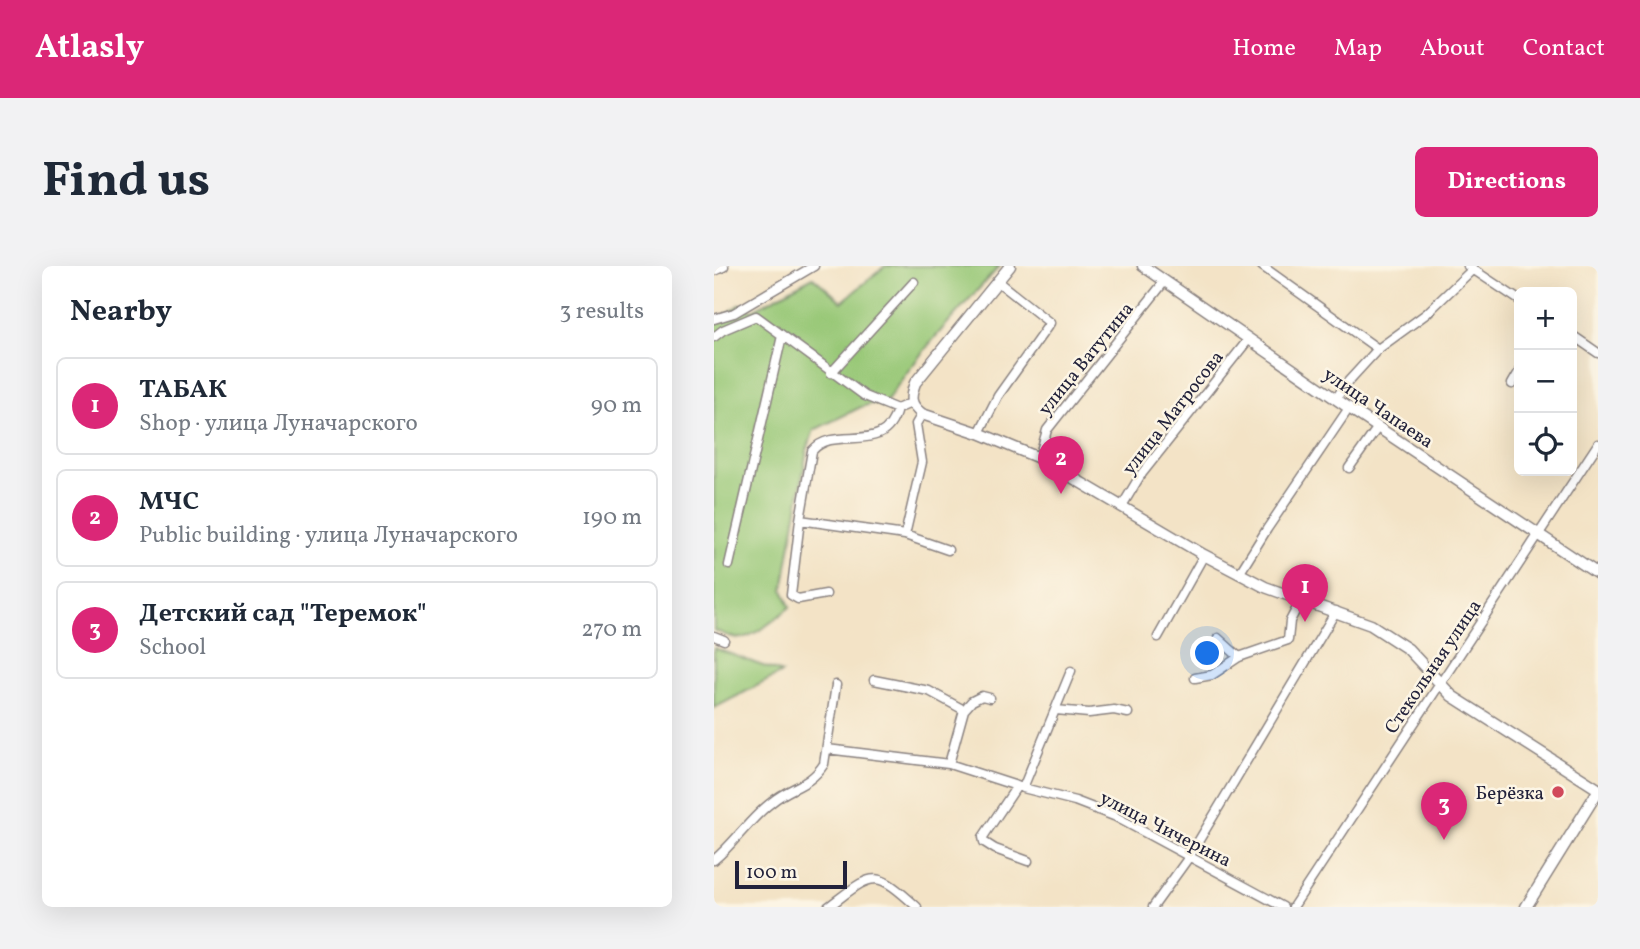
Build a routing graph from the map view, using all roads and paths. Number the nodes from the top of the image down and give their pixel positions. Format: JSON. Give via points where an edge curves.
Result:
{"nodes":[{"id":1,"x":723,"y":266,"type":"edge"},
{"id":2,"x":814,"y":266,"type":"edge"},
{"id":3,"x":1010,"y":266,"type":"edge"},
{"id":4,"x":1143,"y":266,"type":"edge"},
{"id":5,"x":1262,"y":266,"type":"edge"},
{"id":6,"x":1470,"y":268,"type":"edge"},
{"id":7,"x":714,"y":270,"type":"edge"},
{"id":8,"x":997,"y":281,"type":"junction"},
{"id":9,"x":914,"y":282,"type":"dead end"},
{"id":10,"x":1164,"y":282,"type":"junction"},
{"id":11,"x":1514,"y":297,"type":"edge"},
{"id":12,"x":714,"y":320,"type":"edge"},
{"id":13,"x":782,"y":336,"type":"junction"},
{"id":14,"x":714,"y":337,"type":"edge"},
{"id":15,"x":1577,"y":338,"type":"edge"},
{"id":16,"x":1248,"y":340,"type":"junction"},
{"id":17,"x":1378,"y":349,"type":"junction"},
{"id":18,"x":1598,"y":353,"type":"edge"},
{"id":19,"x":831,"y":373,"type":"junction"},
{"id":20,"x":1514,"y":381,"type":"edge"},
{"id":21,"x":1512,"y":384,"type":"dead end"},
{"id":22,"x":1336,"y":399,"type":"junction"},
{"id":23,"x":911,"y":403,"type":"junction"},
{"id":24,"x":1349,"y":408,"type":"junction"},
{"id":25,"x":897,"y":409,"type":"junction"},
{"id":26,"x":922,"y":414,"type":"junction"},
{"id":27,"x":1378,"y":427,"type":"junction"},
{"id":28,"x":979,"y":433,"type":"junction"},
{"id":29,"x":1598,"y":444,"type":"edge"},
{"id":30,"x":1040,"y":458,"type":"junction"},
{"id":31,"x":1349,"y":468,"type":"dead end"},
{"id":32,"x":1122,"y":506,"type":"junction"},
{"id":33,"x":800,"y":520,"type":"junction"},
{"id":34,"x":1539,"y":533,"type":"junction"},
{"id":35,"x":905,"y":536,"type":"junction"},
{"id":36,"x":948,"y":550,"type":"dead end"},
{"id":37,"x":1204,"y":555,"type":"junction"},
{"id":38,"x":729,"y":565,"type":"dead end"},
{"id":39,"x":1239,"y":574,"type":"junction"},
{"id":40,"x":1598,"y":574,"type":"edge"},
{"id":41,"x":826,"y":594,"type":"dead end"},
{"id":42,"x":1301,"y":600,"type":"junction"},
{"id":43,"x":1336,"y":611,"type":"junction"},
{"id":44,"x":714,"y":636,"type":"edge"},
{"id":45,"x":1158,"y":637,"type":"dead end"},
{"id":46,"x":1218,"y":638,"type":"dead end"},
{"id":47,"x":724,"y":640,"type":"dead end"},
{"id":48,"x":1239,"y":657,"type":"junction"},
{"id":49,"x":1071,"y":671,"type":"dead end"},
{"id":50,"x":1195,"y":678,"type":"dead end"},
{"id":51,"x":874,"y":680,"type":"dead end"},
{"id":52,"x":1439,"y":683,"type":"junction"},
{"id":53,"x":836,"y":685,"type":"dead end"},
{"id":54,"x":990,"y":698,"type":"dead end"},
{"id":55,"x":964,"y":710,"type":"junction"},
{"id":56,"x":1056,"y":710,"type":"junction"},
{"id":57,"x":1128,"y":713,"type":"dead end"},
{"id":58,"x":827,"y":749,"type":"junction"},
{"id":59,"x":949,"y":764,"type":"junction"},
{"id":60,"x":1020,"y":787,"type":"junction"},
{"id":61,"x":1598,"y":790,"type":"edge"},
{"id":62,"x":1598,"y":802,"type":"edge"},
{"id":63,"x":1189,"y":857,"type":"junction"},
{"id":64,"x":714,"y":860,"type":"edge"},
{"id":65,"x":1028,"y":860,"type":"dead end"},
{"id":66,"x":828,"y":907,"type":"edge"},
{"id":67,"x":918,"y":907,"type":"edge"},
{"id":68,"x":1153,"y":907,"type":"edge"},
{"id":69,"x":1283,"y":907,"type":"edge"},
{"id":70,"x":1293,"y":907,"type":"edge"},
{"id":71,"x":1526,"y":907,"type":"edge"},
{"id":72,"x":1533,"y":907,"type":"edge"}],
"edges":[{"from":1,"to":7,"type":"main road"},
{"from":2,"to":12,"type":"street"},
{"from":3,"to":8,"type":"main road"},
{"from":4,"to":10,"type":"main road","name":"улица Чапаева"},
{"from":5,"to":17,"type":"street"},
{"from":6,"to":11,"type":"street"},
{"from":6,"to":17,"type":"street","via":[[1426,314]]},
{"from":8,"to":23,"type":"main road","via":[[915,383]]},
{"from":8,"to":28,"type":"street","via":[[1050,323],[998,396]]},
{"from":9,"to":19,"type":"street"},
{"from":10,"to":16,"type":"main road","name":"улица Чапаева"},
{"from":10,"to":30,"type":"street","name":"улица Ватутина","via":[[1047,430]]},
{"from":13,"to":14,"type":"street","via":[[756,316]]},
{"from":13,"to":19,"type":"street"},
{"from":13,"to":38,"type":"street"},
{"from":15,"to":18,"type":"street"},
{"from":16,"to":22,"type":"main road","name":"улица Чапаева"},
{"from":16,"to":32,"type":"street","name":"улица Матросова"},
{"from":17,"to":22,"type":"street"},
{"from":19,"to":25,"type":"street","via":[[865,396]]},
{"from":20,"to":21,"type":"street"},
{"from":22,"to":24,"type":"main road","name":"улица Чапаева"},
{"from":23,"to":25,"type":"street"},
{"from":23,"to":26,"type":"main road"},
{"from":24,"to":27,"type":"main road","name":"улица Чапаева"},
{"from":24,"to":39,"type":"street"},
{"from":25,"to":33,"type":"street","via":[[877,436],[815,447]]},
{"from":26,"to":28,"type":"main road"},
{"from":26,"to":35,"type":"street","via":[[916,424],[922,462]]},
{"from":27,"to":31,"type":"street"},
{"from":27,"to":34,"type":"main road","name":"улица Чапаева"},
{"from":28,"to":30,"type":"main road"},
{"from":29,"to":34,"type":"street","name":"Стекольная улица"},
{"from":30,"to":32,"type":"main road"},
{"from":32,"to":37,"type":"main road"},
{"from":33,"to":35,"type":"street"},
{"from":33,"to":41,"type":"street","via":[[791,594],[798,599]]},
{"from":34,"to":40,"type":"main road","name":"улица Чапаева"},
{"from":34,"to":52,"type":"street","name":"Стекольная улица"},
{"from":35,"to":36,"type":"street"},
{"from":37,"to":39,"type":"main road"},
{"from":37,"to":45,"type":"street"},
{"from":39,"to":42,"type":"main road"},
{"from":42,"to":43,"type":"main road"},
{"from":42,"to":48,"type":"street","via":[[1290,621],[1289,640]]},
{"from":43,"to":52,"type":"main road","via":[[1371,625],[1408,649]]},
{"from":43,"to":63,"type":"street"},
{"from":44,"to":47,"type":"street"},
{"from":46,"to":48,"type":"street"},
{"from":48,"to":50,"type":"street","via":[[1212,675]]},
{"from":49,"to":56,"type":"street"},
{"from":51,"to":55,"type":"street","via":[[929,691]]},
{"from":52,"to":61,"type":"main road"},
{"from":52,"to":70,"type":"street","name":"Стекольная улица"},
{"from":53,"to":58,"type":"street"},
{"from":54,"to":55,"type":"street","via":[[982,695]]},
{"from":55,"to":59,"type":"street"},
{"from":56,"to":57,"type":"street"},
{"from":56,"to":60,"type":"street"},
{"from":58,"to":59,"type":"street","name":"улица Чичерина"},
{"from":58,"to":64,"type":"street","via":[[817,774],[772,801]]},
{"from":59,"to":60,"type":"street","name":"улица Чичерина"},
{"from":60,"to":63,"type":"street","name":"улица Чичерина","via":[[1114,816]]},
{"from":60,"to":65,"type":"street","via":[[983,837],[995,849]]},
{"from":61,"to":71,"type":"main road"},
{"from":62,"to":72,"type":"main road"},
{"from":63,"to":68,"type":"street"},
{"from":63,"to":69,"type":"street","name":"улица Чичерина"},
{"from":66,"to":67,"type":"street","via":[[872,879],[891,882]]}]}
